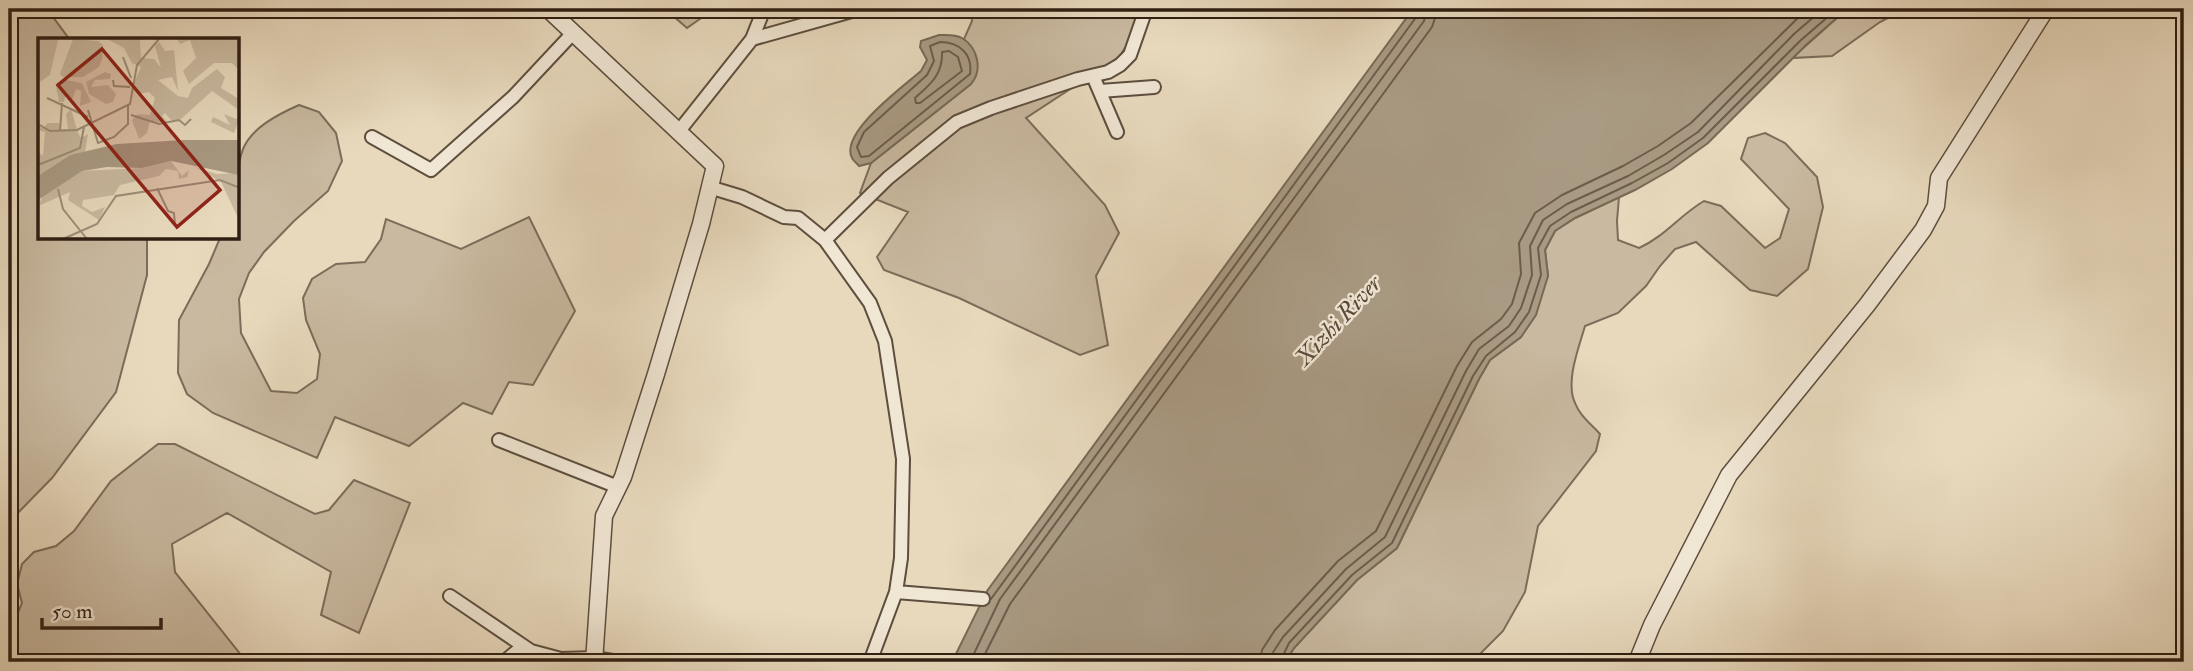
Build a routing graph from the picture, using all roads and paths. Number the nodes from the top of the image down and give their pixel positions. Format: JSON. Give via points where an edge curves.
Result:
{"nodes":[{"id":1,"x":548,"y":9,"type":"edge"},
{"id":2,"x":764,"y":9,"type":"edge"},
{"id":3,"x":859,"y":9,"type":"edge"},
{"id":4,"x":1146,"y":9,"type":"edge"},
{"id":5,"x":2046,"y":9,"type":"edge"},
{"id":6,"x":572,"y":34,"type":"junction"},
{"id":7,"x":752,"y":39,"type":"junction"},
{"id":8,"x":1093,"y":76,"type":"junction"},
{"id":9,"x":1154,"y":87,"type":"dead end"},
{"id":10,"x":1100,"y":91,"type":"junction"},
{"id":11,"x":679,"y":131,"type":"junction"},
{"id":12,"x":1117,"y":132,"type":"dead end"},
{"id":13,"x":372,"y":137,"type":"dead end"},
{"id":14,"x":709,"y":187,"type":"junction"},
{"id":15,"x":825,"y":240,"type":"junction"},
{"id":16,"x":499,"y":440,"type":"dead end"},
{"id":17,"x":618,"y":487,"type":"junction"},
{"id":18,"x":896,"y":592,"type":"junction"},
{"id":19,"x":450,"y":596,"type":"dead end"},
{"id":20,"x":983,"y":599,"type":"dead end"},
{"id":21,"x":523,"y":646,"type":"junction"},
{"id":22,"x":594,"y":660,"type":"edge"},
{"id":23,"x":504,"y":662,"type":"edge"},
{"id":24,"x":618,"y":662,"type":"edge"},
{"id":25,"x":870,"y":662,"type":"edge"},
{"id":26,"x":1637,"y":662,"type":"edge"}],
"edges":[{"from":1,"to":6,"type":"street"},
{"from":2,"to":7,"type":"street"},
{"from":3,"to":7,"type":"street"},
{"from":4,"to":8,"type":"street","via":[[1130,55],[1108,72]]},
{"from":5,"to":26,"type":"street","via":[[1944,169],[1936,206],[1923,230],[1730,475],[1651,625]]},
{"from":6,"to":11,"type":"street"},
{"from":6,"to":13,"type":"street","via":[[513,97],[431,170]]},
{"from":7,"to":11,"type":"street"},
{"from":8,"to":10,"type":"street"},
{"from":8,"to":15,"type":"street","via":[[957,122],[888,178]]},
{"from":9,"to":10,"type":"street"},
{"from":10,"to":12,"type":"street"},
{"from":11,"to":14,"type":"street","via":[[715,166]]},
{"from":14,"to":15,"type":"street","via":[[784,217],[798,218]]},
{"from":14,"to":17,"type":"street","via":[[656,374]]},
{"from":15,"to":18,"type":"street","via":[[870,303],[885,341],[903,459]]},
{"from":16,"to":17,"type":"street"},
{"from":17,"to":22,"type":"street","via":[[604,516]]},
{"from":18,"to":20,"type":"street"},
{"from":18,"to":25,"type":"street"},
{"from":19,"to":21,"type":"street"},
{"from":21,"to":22,"type":"street","via":[[561,659]]},
{"from":21,"to":23,"type":"street"},
{"from":22,"to":24,"type":"street"}]}
